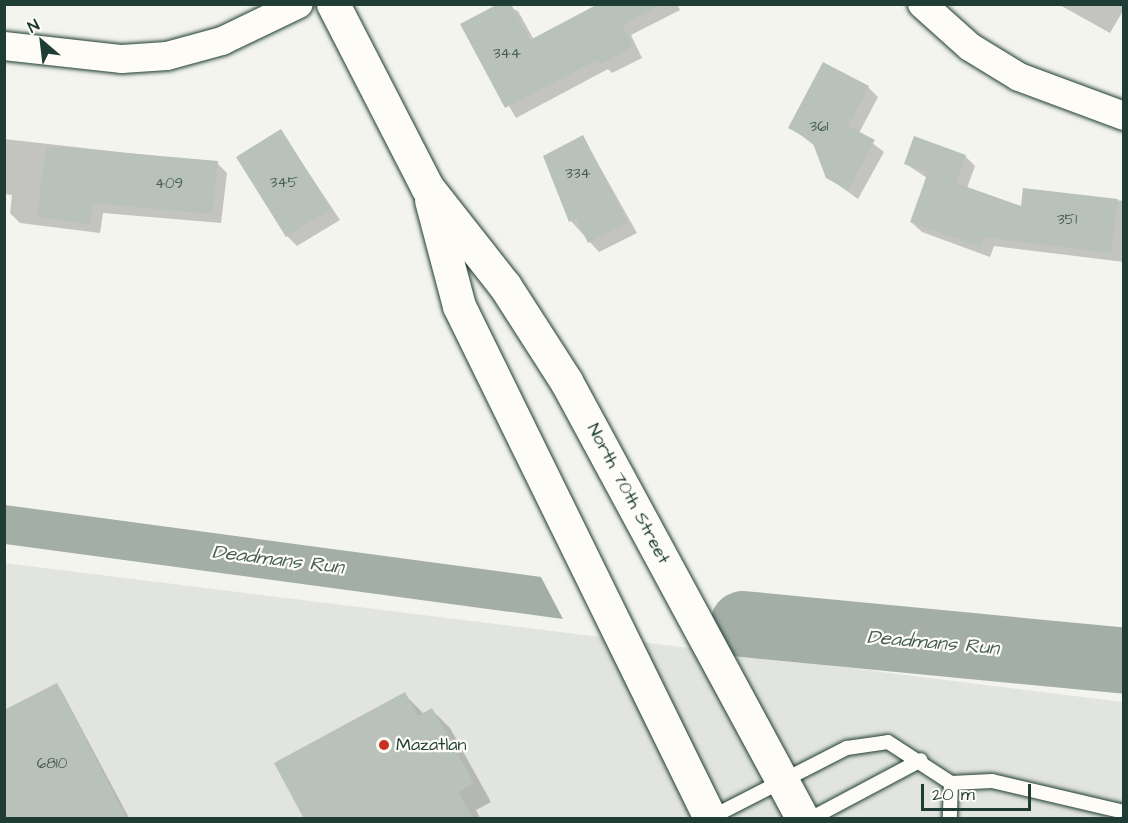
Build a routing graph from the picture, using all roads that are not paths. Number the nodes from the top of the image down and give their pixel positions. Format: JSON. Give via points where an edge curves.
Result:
{"nodes":[{"id":1,"x":299,"y":4,"type":"edge"},
{"id":2,"x":333,"y":4,"type":"edge"},
{"id":3,"x":921,"y":4,"type":"edge"},
{"id":4,"x":4,"y":46,"type":"edge"},
{"id":5,"x":1124,"y":116,"type":"edge"},
{"id":6,"x":427,"y":187,"type":"junction"},
{"id":7,"x":921,"y":760,"type":"junction"},
{"id":8,"x":782,"y":781,"type":"junction"},
{"id":9,"x":951,"y":783,"type":"junction"},
{"id":10,"x":1124,"y":812,"type":"edge"},
{"id":11,"x":710,"y":818,"type":"edge"},
{"id":12,"x":802,"y":819,"type":"edge"},
{"id":13,"x":812,"y":819,"type":"edge"},
{"id":14,"x":950,"y":819,"type":"edge"}],
"edges":[{"from":1,"to":4,"type":"street","via":[[222,41],[167,56],[122,59]]},
{"from":2,"to":6,"type":"main road","name":"North 70th Street"},
{"from":3,"to":5,"type":"street","via":[[970,46],[1019,77]]},
{"from":6,"to":8,"type":"main road","name":"North 70th Street","via":[[505,286],[566,381]]},
{"from":6,"to":11,"type":"main road","name":"North 70th Street","via":[[459,306]]},
{"from":7,"to":8,"type":"lane","via":[[888,742],[847,748]]},
{"from":7,"to":9,"type":"lane"},
{"from":7,"to":13,"type":"lane"},
{"from":8,"to":11,"type":"lane"},
{"from":8,"to":12,"type":"main road","name":"North 70th Street"},
{"from":9,"to":10,"type":"lane","via":[[992,781]]},
{"from":9,"to":14,"type":"lane"}]}
